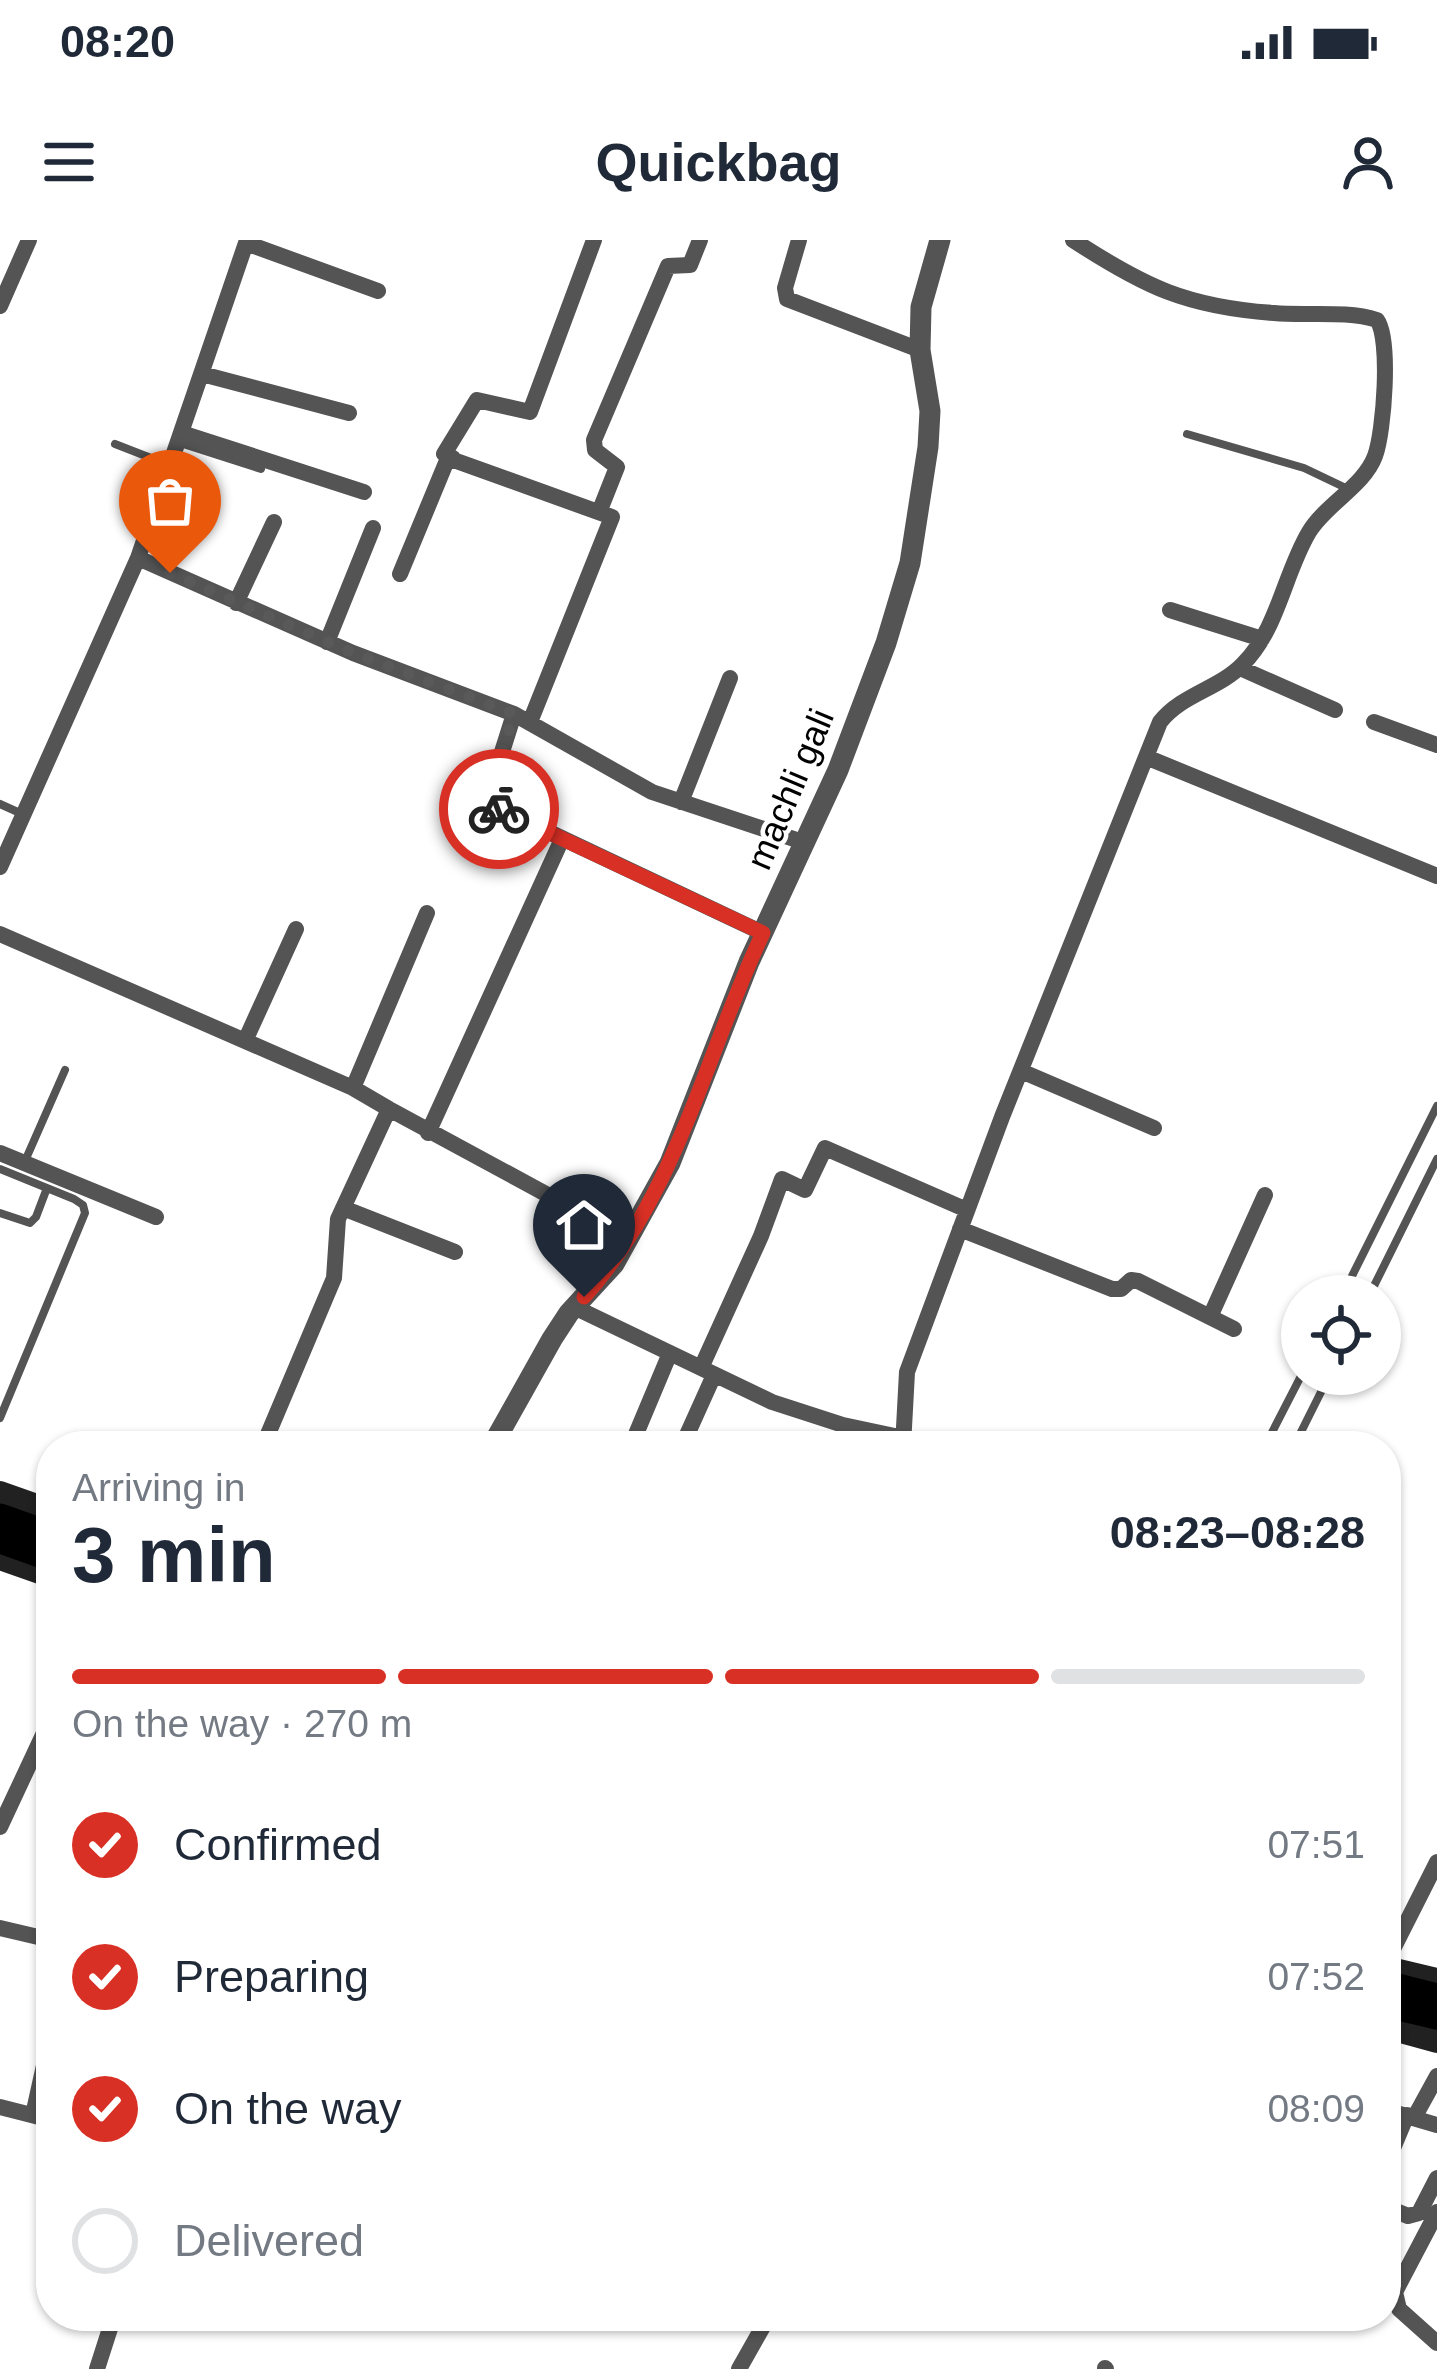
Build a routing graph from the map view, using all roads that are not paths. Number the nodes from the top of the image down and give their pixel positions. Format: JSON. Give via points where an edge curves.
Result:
{"nodes":[{"id":1,"x":29,"y":240,"type":"edge"},
{"id":2,"x":594,"y":240,"type":"edge"},
{"id":3,"x":700,"y":240,"type":"edge"},
{"id":4,"x":799,"y":240,"type":"edge"},
{"id":5,"x":940,"y":240,"type":"edge"},
{"id":6,"x":1073,"y":240,"type":"edge"},
{"id":7,"x":247,"y":242,"type":"edge"},
{"id":8,"x":378,"y":291,"type":"dead end"},
{"id":9,"x":0,"y":306,"type":"edge"},
{"id":10,"x":920,"y":350,"type":"junction"},
{"id":11,"x":202,"y":374,"type":"junction"},
{"id":12,"x":350,"y":413,"type":"dead end"},
{"id":13,"x":1187,"y":434,"type":"dead end"},
{"id":14,"x":180,"y":438,"type":"junction"},
{"id":15,"x":115,"y":444,"type":"dead end"},
{"id":16,"x":454,"y":458,"type":"junction"},
{"id":17,"x":170,"y":466,"type":"junction"},
{"id":18,"x":261,"y":470,"type":"dead end"},
{"id":19,"x":1348,"y":489,"type":"junction"},
{"id":20,"x":364,"y":492,"type":"dead end"},
{"id":21,"x":600,"y":510,"type":"junction"},
{"id":22,"x":274,"y":523,"type":"dead end"},
{"id":23,"x":373,"y":528,"type":"dead end"},
{"id":24,"x":138,"y":558,"type":"junction"},
{"id":25,"x":400,"y":574,"type":"dead end"},
{"id":26,"x":236,"y":603,"type":"junction"},
{"id":27,"x":1170,"y":610,"type":"dead end"},
{"id":28,"x":1262,"y":639,"type":"junction"},
{"id":29,"x":327,"y":642,"type":"junction"},
{"id":30,"x":1240,"y":668,"type":"junction"},
{"id":31,"x":730,"y":678,"type":"dead end"},
{"id":32,"x":1335,"y":710,"type":"dead end"},
{"id":33,"x":522,"y":718,"type":"junction"},
{"id":34,"x":1374,"y":722,"type":"dead end"},
{"id":35,"x":1437,"y":745,"type":"edge"},
{"id":36,"x":1146,"y":758,"type":"junction"},
{"id":37,"x":681,"y":802,"type":"junction"},
{"id":38,"x":0,"y":804,"type":"edge"},
{"id":39,"x":22,"y":814,"type":"junction"},
{"id":40,"x":562,"y":839,"type":"junction"},
{"id":41,"x":806,"y":843,"type":"junction"},
{"id":42,"x":0,"y":867,"type":"edge"},
{"id":43,"x":1437,"y":876,"type":"edge"},
{"id":44,"x":428,"y":913,"type":"dead end"},
{"id":45,"x":296,"y":929,"type":"dead end"},
{"id":46,"x":763,"y":933,"type":"junction"},
{"id":47,"x":0,"y":934,"type":"edge"},
{"id":48,"x":245,"y":1041,"type":"junction"},
{"id":49,"x":65,"y":1070,"type":"dead end"},
{"id":50,"x":1021,"y":1071,"type":"junction"},
{"id":51,"x":353,"y":1088,"type":"junction"},
{"id":52,"x":1437,"y":1106,"type":"edge"},
{"id":53,"x":388,"y":1109,"type":"junction"},
{"id":54,"x":1154,"y":1128,"type":"dead end"},
{"id":55,"x":428,"y":1133,"type":"junction"},
{"id":56,"x":0,"y":1153,"type":"edge"},
{"id":57,"x":1437,"y":1159,"type":"edge"},
{"id":58,"x":24,"y":1162,"type":"junction"},
{"id":59,"x":0,"y":1169,"type":"edge"},
{"id":60,"x":47,"y":1188,"type":"junction"},
{"id":61,"x":546,"y":1194,"type":"dead end"},
{"id":62,"x":1265,"y":1195,"type":"dead end"},
{"id":63,"x":343,"y":1208,"type":"junction"},
{"id":64,"x":0,"y":1213,"type":"edge"},
{"id":65,"x":156,"y":1217,"type":"dead end"},
{"id":66,"x":963,"y":1220,"type":"junction"},
{"id":67,"x":455,"y":1252,"type":"dead end"},
{"id":68,"x":1352,"y":1275,"type":"edge"},
{"id":69,"x":1379,"y":1275,"type":"edge"},
{"id":70,"x":574,"y":1307,"type":"junction"},
{"id":71,"x":1210,"y":1317,"type":"junction"},
{"id":72,"x":1234,"y":1329,"type":"dead end"},
{"id":73,"x":670,"y":1354,"type":"junction"},
{"id":74,"x":707,"y":1371,"type":"junction"},
{"id":75,"x":1291,"y":1395,"type":"edge"},
{"id":76,"x":1320,"y":1395,"type":"edge"},
{"id":77,"x":0,"y":1418,"type":"edge"},
{"id":78,"x":269,"y":1431,"type":"edge"},
{"id":79,"x":501,"y":1431,"type":"edge"},
{"id":80,"x":638,"y":1431,"type":"edge"},
{"id":81,"x":687,"y":1431,"type":"edge"},
{"id":82,"x":866,"y":1431,"type":"edge"},
{"id":83,"x":904,"y":1431,"type":"edge"},
{"id":84,"x":1273,"y":1431,"type":"edge"},
{"id":85,"x":1302,"y":1431,"type":"edge"},
{"id":86,"x":0,"y":1493,"type":"edge"},
{"id":87,"x":36,"y":1506,"type":"edge"},
{"id":88,"x":0,"y":1517,"type":"edge"},
{"id":89,"x":36,"y":1530,"type":"edge"},
{"id":90,"x":0,"y":1540,"type":"edge"},
{"id":91,"x":36,"y":1553,"type":"edge"},
{"id":92,"x":0,"y":1558,"type":"edge"},
{"id":93,"x":36,"y":1571,"type":"edge"},
{"id":94,"x":36,"y":1750,"type":"edge"},
{"id":95,"x":0,"y":1827,"type":"edge"},
{"id":96,"x":1437,"y":1862,"type":"edge"},
{"id":97,"x":0,"y":1928,"type":"edge"},
{"id":98,"x":1401,"y":1935,"type":"edge"},
{"id":99,"x":36,"y":1936,"type":"edge"},
{"id":100,"x":1401,"y":1969,"type":"edge"},
{"id":101,"x":1437,"y":1980,"type":"edge"},
{"id":102,"x":1401,"y":1988,"type":"edge"},
{"id":103,"x":1437,"y":1996,"type":"edge"},
{"id":104,"x":1401,"y":2008,"type":"edge"},
{"id":105,"x":1437,"y":2016,"type":"edge"},
{"id":106,"x":1401,"y":2031,"type":"edge"},
{"id":107,"x":1437,"y":2041,"type":"edge"},
{"id":108,"x":1437,"y":2076,"type":"edge"},
{"id":109,"x":0,"y":2108,"type":"edge"},
{"id":110,"x":1401,"y":2114,"type":"edge"},
{"id":111,"x":36,"y":2116,"type":"edge"},
{"id":112,"x":1410,"y":2116,"type":"junction"},
{"id":113,"x":1437,"y":2125,"type":"edge"},
{"id":114,"x":1401,"y":2134,"type":"edge"},
{"id":115,"x":1437,"y":2178,"type":"edge"},
{"id":116,"x":1437,"y":2212,"type":"edge"},
{"id":117,"x":1401,"y":2213,"type":"edge"},
{"id":118,"x":1401,"y":2281,"type":"edge"},
{"id":119,"x":1401,"y":2311,"type":"edge"},
{"id":120,"x":109,"y":2331,"type":"edge"},
{"id":121,"x":761,"y":2331,"type":"edge"},
{"id":122,"x":1437,"y":2343,"type":"edge"},
{"id":123,"x":98,"y":2369,"type":"edge"},
{"id":124,"x":739,"y":2369,"type":"edge"}],
"edges":[{"from":1,"to":9,"type":"street"},
{"from":2,"to":16,"type":"street","via":[[530,412],[477,400],[444,454]]},
{"from":3,"to":21,"type":"street","via":[[690,265],[668,266],[594,440],[617,466]]},
{"from":4,"to":10,"type":"street","via":[[787,299]]},
{"from":5,"to":10,"type":"street","name":"machli gali","via":[[921,307]]},
{"from":6,"to":19,"type":"street","via":[[1148,287],[1219,308],[1377,320],[1385,343],[1378,445]]},
{"from":7,"to":8,"type":"street"},
{"from":7,"to":11,"type":"street"},
{"from":10,"to":41,"type":"street","name":"machli gali","via":[[930,411],[910,563]]},
{"from":11,"to":12,"type":"street"},
{"from":11,"to":14,"type":"street"},
{"from":13,"to":19,"type":"lane"},
{"from":14,"to":17,"type":"street"},
{"from":14,"to":18,"type":"lane"},
{"from":14,"to":20,"type":"street"},
{"from":15,"to":17,"type":"lane"},
{"from":16,"to":21,"type":"street"},
{"from":16,"to":25,"type":"street","via":[[443,464]]},
{"from":17,"to":24,"type":"street"},
{"from":19,"to":28,"type":"street","via":[[1307,535]]},
{"from":21,"to":33,"type":"street","via":[[613,521]]},
{"from":22,"to":26,"type":"street"},
{"from":23,"to":29,"type":"street"},
{"from":24,"to":26,"type":"street"},
{"from":24,"to":39,"type":"street"},
{"from":26,"to":29,"type":"street"},
{"from":27,"to":28,"type":"street"},
{"from":28,"to":30,"type":"street"},
{"from":29,"to":33,"type":"street"},
{"from":30,"to":32,"type":"street"},
{"from":30,"to":36,"type":"street","via":[[1170,710]]},
{"from":31,"to":37,"type":"street"},
{"from":33,"to":37,"type":"street"},
{"from":33,"to":40,"type":"street","via":[[491,797]]},
{"from":34,"to":35,"type":"street"},
{"from":36,"to":43,"type":"street"},
{"from":36,"to":50,"type":"street"},
{"from":37,"to":41,"type":"street"},
{"from":38,"to":39,"type":"lane"},
{"from":39,"to":42,"type":"street"},
{"from":40,"to":46,"type":"street"},
{"from":40,"to":55,"type":"street"},
{"from":41,"to":46,"type":"street","name":"machli gali"},
{"from":44,"to":51,"type":"street"},
{"from":45,"to":48,"type":"street"},
{"from":46,"to":70,"type":"street","name":"machli gali","via":[[655,1192],[614,1264]]},
{"from":47,"to":48,"type":"street"},
{"from":48,"to":51,"type":"street"},
{"from":49,"to":58,"type":"lane"},
{"from":50,"to":54,"type":"street"},
{"from":50,"to":66,"type":"street"},
{"from":51,"to":53,"type":"street"},
{"from":52,"to":68,"type":"lane"},
{"from":53,"to":55,"type":"street"},
{"from":53,"to":63,"type":"street"},
{"from":55,"to":61,"type":"street"},
{"from":56,"to":58,"type":"street"},
{"from":57,"to":69,"type":"lane"},
{"from":58,"to":65,"type":"street"},
{"from":59,"to":60,"type":"lane"},
{"from":60,"to":64,"type":"lane","via":[[30,1223]]},
{"from":60,"to":77,"type":"lane","via":[[80,1202],[85,1213]]},
{"from":62,"to":71,"type":"street"},
{"from":63,"to":67,"type":"street"},
{"from":63,"to":78,"type":"street","via":[[334,1278]]},
{"from":66,"to":71,"type":"street","via":[[1112,1289],[1138,1281]]},
{"from":66,"to":74,"type":"street","via":[[824,1148],[806,1190],[782,1179]]},
{"from":66,"to":83,"type":"street","via":[[907,1372]]},
{"from":70,"to":73,"type":"street"},
{"from":70,"to":79,"type":"street","name":"machli gali"},
{"from":71,"to":72,"type":"street"},
{"from":73,"to":74,"type":"street"},
{"from":73,"to":80,"type":"street"},
{"from":74,"to":81,"type":"street"},
{"from":74,"to":82,"type":"street","via":[[792,1410]]},
{"from":75,"to":84,"type":"lane"},
{"from":76,"to":85,"type":"lane"},
{"from":86,"to":87,"type":"main road"},
{"from":88,"to":89,"type":"highway"},
{"from":90,"to":91,"type":"highway"},
{"from":92,"to":93,"type":"main road"},
{"from":94,"to":95,"type":"street"},
{"from":96,"to":98,"type":"street"},
{"from":97,"to":99,"type":"street"},
{"from":100,"to":101,"type":"main road"},
{"from":102,"to":103,"type":"highway"},
{"from":104,"to":105,"type":"highway"},
{"from":106,"to":107,"type":"main road"},
{"from":108,"to":112,"type":"street"},
{"from":109,"to":111,"type":"street"},
{"from":110,"to":112,"type":"street"},
{"from":112,"to":113,"type":"street"},
{"from":112,"to":114,"type":"street"},
{"from":115,"to":117,"type":"street","via":[[1418,2213]]},
{"from":116,"to":118,"type":"street"},
{"from":119,"to":122,"type":"street"},
{"from":120,"to":123,"type":"street"},
{"from":121,"to":124,"type":"street"}]}
